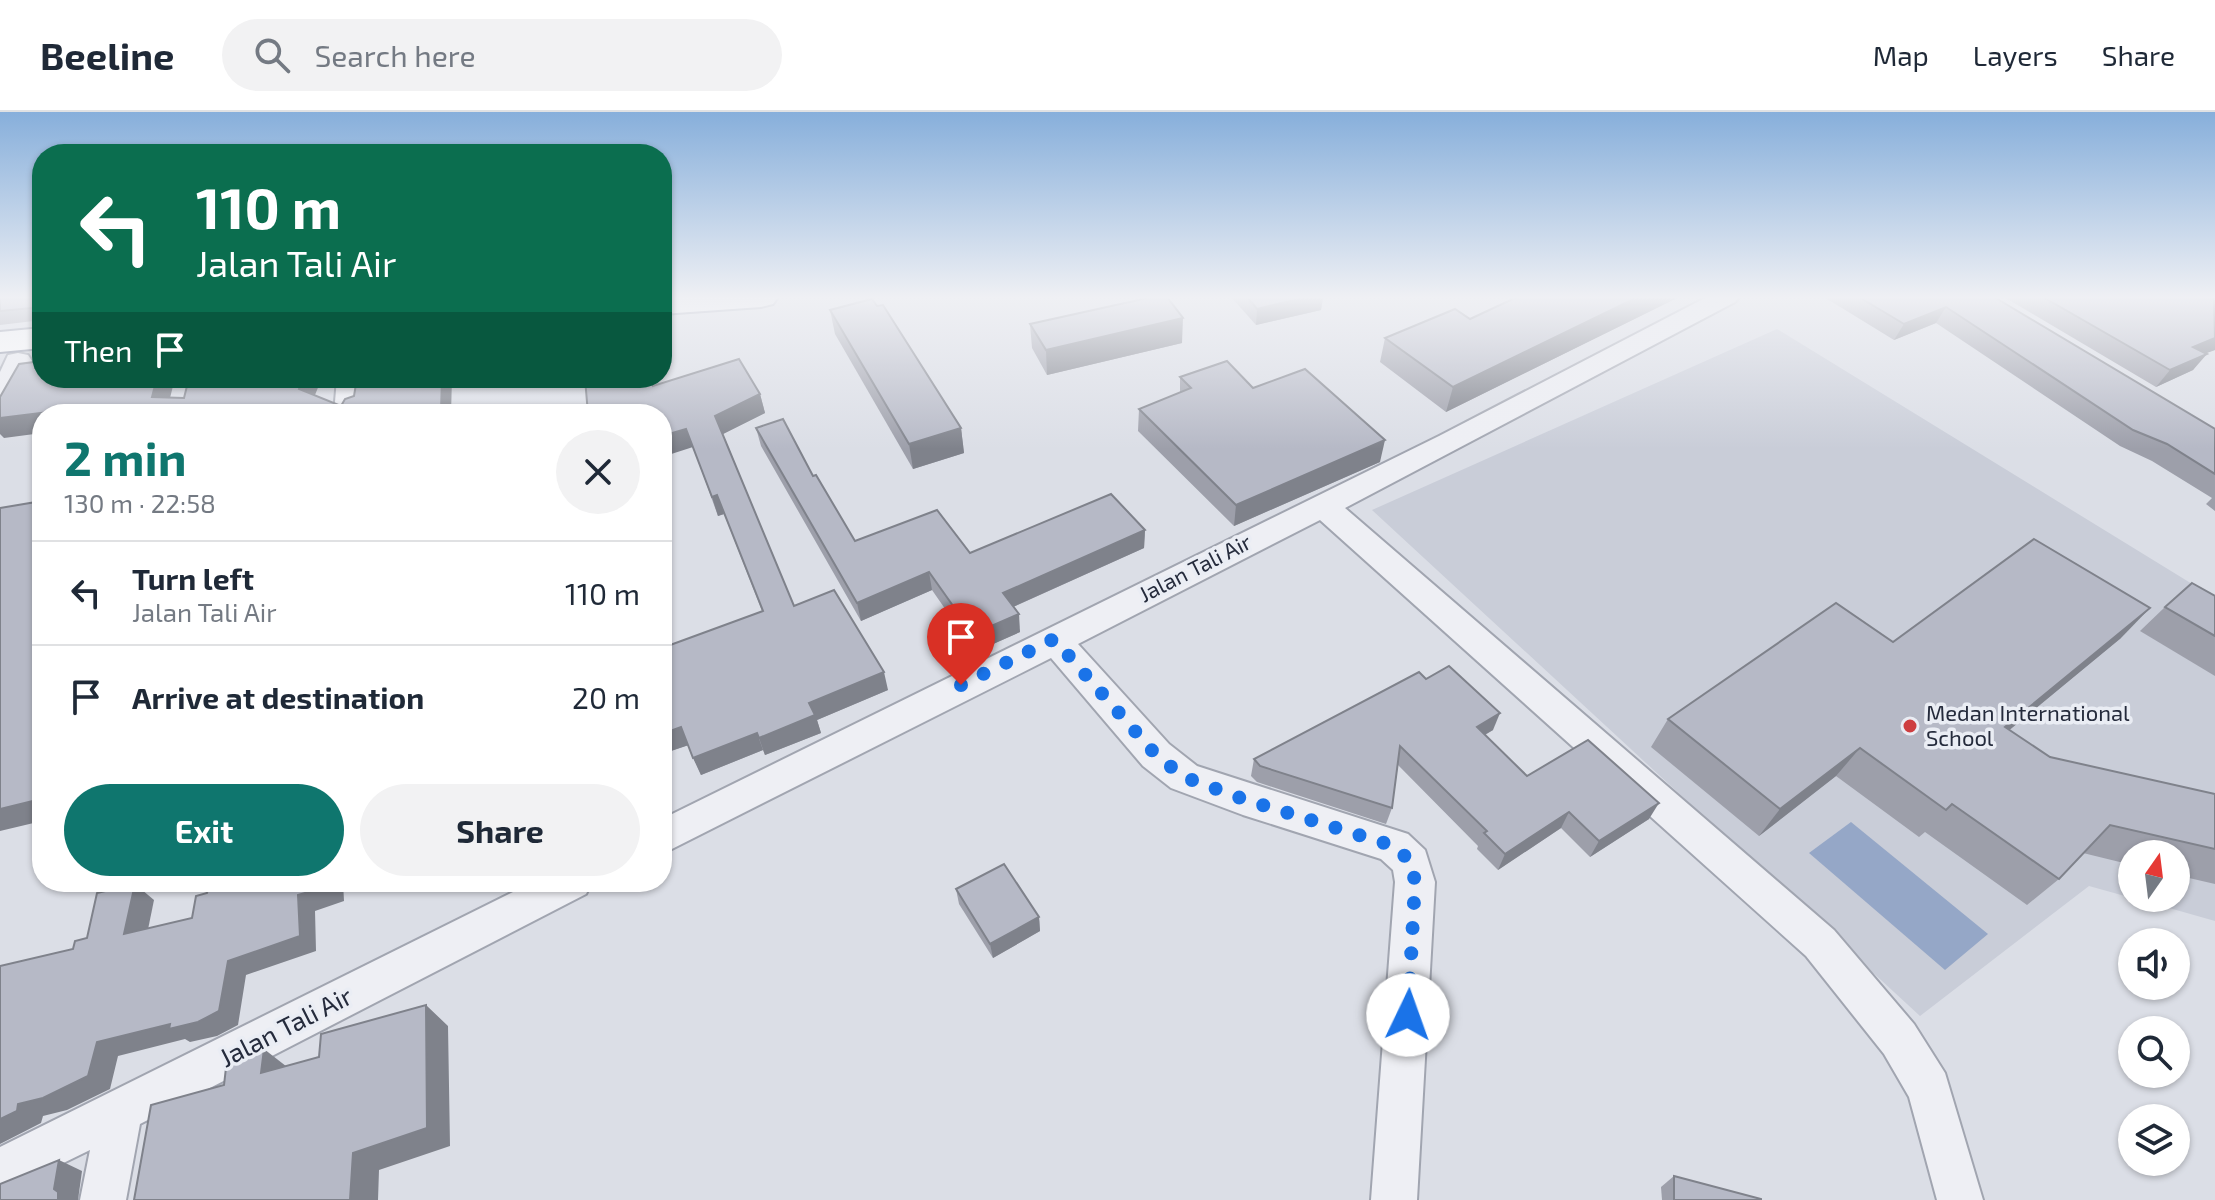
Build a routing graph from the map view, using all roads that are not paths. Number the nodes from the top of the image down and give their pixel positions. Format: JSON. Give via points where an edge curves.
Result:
{"nodes":[{"id":1,"x":1630,"y":348,"type":"edge"},
{"id":2,"x":20,"y":352,"type":"edge"},
{"id":3,"x":0,"y":405,"type":"edge"},
{"id":4,"x":1322,"y":505,"type":"junction"},
{"id":5,"x":1054,"y":639,"type":"junction"},
{"id":6,"x":672,"y":832,"type":"edge"},
{"id":7,"x":552,"y":892,"type":"edge"},
{"id":8,"x":120,"y":1111,"type":"junction"},
{"id":9,"x":0,"y":1171,"type":"edge"},
{"id":10,"x":103,"y":1200,"type":"edge"},
{"id":11,"x":1394,"y":1200,"type":"edge"},
{"id":12,"x":1960,"y":1200,"type":"edge"}],
"edges":[{"from":1,"to":4,"type":"street","name":"Jalan Tali Air"},
{"from":2,"to":3,"type":"street"},
{"from":4,"to":5,"type":"street","name":"Jalan Tali Air"},
{"from":4,"to":12,"type":"street","via":[[1820,943],[1899,1039],[1929,1089]]},
{"from":5,"to":6,"type":"street","name":"Jalan Tali Air"},
{"from":5,"to":11,"type":"street","via":[[1156,755],[1184,777],[1394,846],[1411,862],[1415,882]]},
{"from":7,"to":8,"type":"street","name":"Jalan Tali Air"},
{"from":8,"to":9,"type":"street","name":"Jalan Tali Air"},
{"from":8,"to":10,"type":"street"}]}
